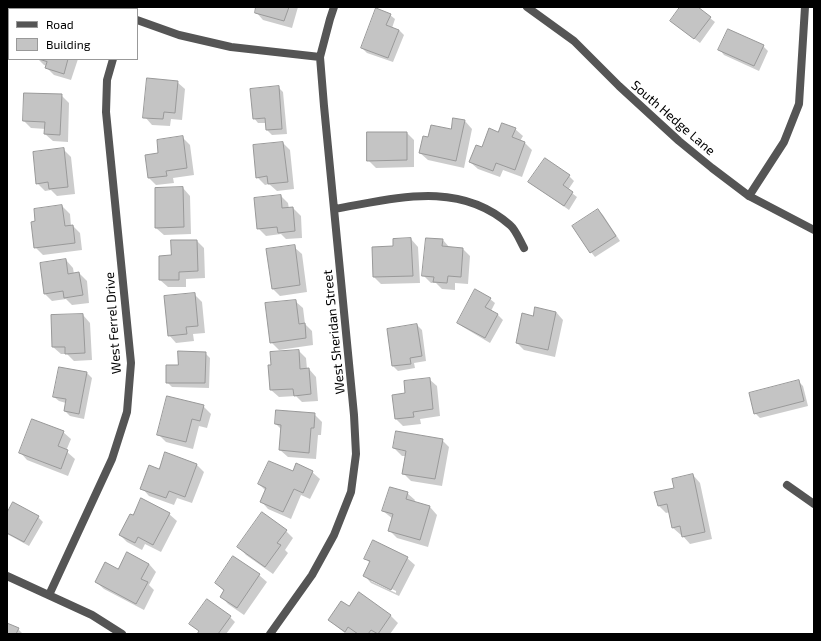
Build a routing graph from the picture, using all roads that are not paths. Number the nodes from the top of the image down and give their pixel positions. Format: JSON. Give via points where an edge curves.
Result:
{"nodes":[{"id":1,"x":334,"y":7,"type":"edge"},
{"id":2,"x":527,"y":7,"type":"edge"},
{"id":3,"x":805,"y":7,"type":"edge"},
{"id":4,"x":138,"y":20,"type":"edge"},
{"id":5,"x":320,"y":57,"type":"junction"},
{"id":6,"x":113,"y":60,"type":"edge"},
{"id":7,"x":749,"y":196,"type":"junction"},
{"id":8,"x":334,"y":209,"type":"junction"},
{"id":9,"x":814,"y":230,"type":"edge"},
{"id":10,"x":524,"y":248,"type":"dead end"},
{"id":11,"x":787,"y":485,"type":"dead end"},
{"id":12,"x":814,"y":504,"type":"edge"},
{"id":13,"x":7,"y":576,"type":"edge"},
{"id":14,"x":49,"y":595,"type":"junction"},
{"id":15,"x":122,"y":634,"type":"edge"},
{"id":16,"x":270,"y":634,"type":"edge"}],
"edges":[{"from":1,"to":5,"type":"street","name":"West Sheridan Street"},
{"from":2,"to":7,"type":"street","name":"South Hedge Lane","via":[[574,41],[679,141]]},
{"from":3,"to":7,"type":"street","via":[[799,104],[784,142]]},
{"from":4,"to":5,"type":"street","via":[[179,35],[231,46]]},
{"from":5,"to":8,"type":"street","name":"West Sheridan Street"},
{"from":6,"to":14,"type":"street","name":"West Ferrel Drive","via":[[107,80],[106,112],[131,363],[127,412],[112,459]]},
{"from":7,"to":9,"type":"street","name":"South Hedge Lane"},
{"from":8,"to":10,"type":"street","via":[[416,196],[450,197],[484,207],[511,226]]},
{"from":8,"to":16,"type":"street","name":"West Sheridan Street","via":[[354,415],[356,454],[351,492],[334,535],[312,575]]},
{"from":11,"to":12,"type":"street"},
{"from":13,"to":14,"type":"street"},
{"from":14,"to":15,"type":"street","via":[[92,615]]}]}
